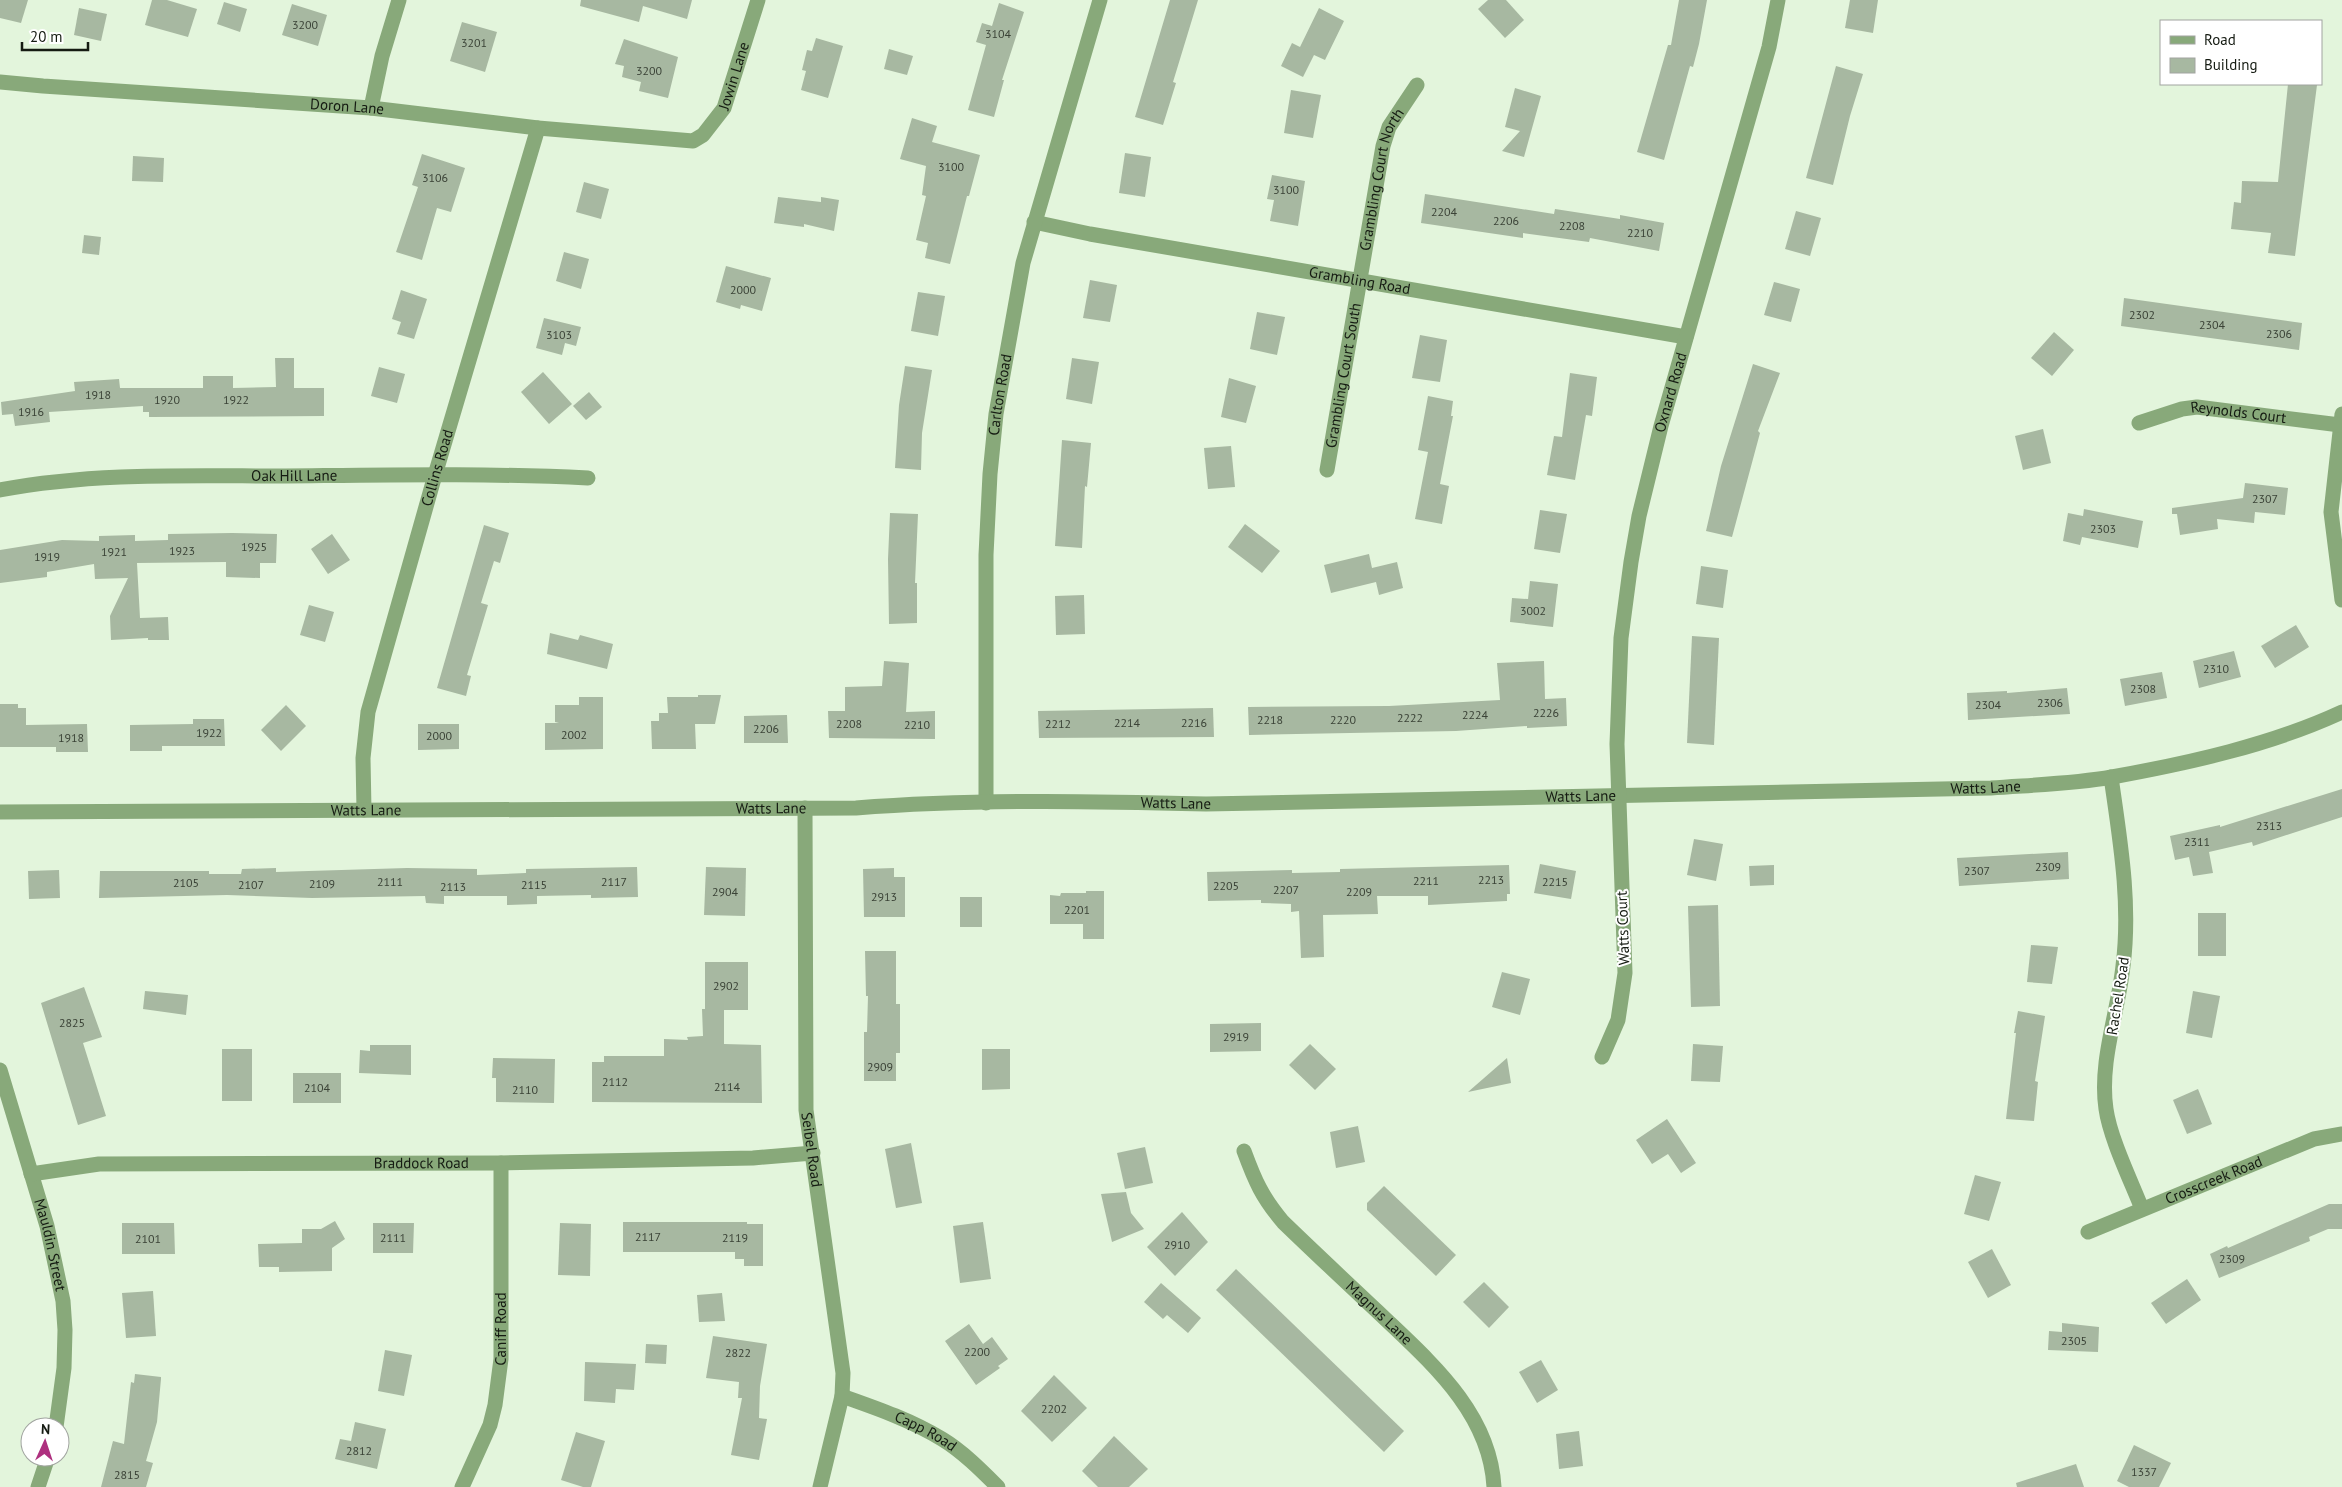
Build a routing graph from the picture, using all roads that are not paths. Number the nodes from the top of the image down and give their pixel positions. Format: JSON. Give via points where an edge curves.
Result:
{"nodes":[{"id":1,"x":399,"y":0,"type":"edge"},
{"id":2,"x":758,"y":0,"type":"edge"},
{"id":3,"x":1100,"y":0,"type":"edge"},
{"id":4,"x":1778,"y":0,"type":"edge"},
{"id":5,"x":0,"y":82,"type":"edge"},
{"id":6,"x":1417,"y":85,"type":"dead end"},
{"id":7,"x":371,"y":108,"type":"junction"},
{"id":8,"x":538,"y":128,"type":"junction"},
{"id":9,"x":693,"y":141,"type":"joint"},
{"id":10,"x":1034,"y":222,"type":"junction"},
{"id":11,"x":1359,"y":280,"type":"junction"},
{"id":12,"x":1686,"y":337,"type":"junction"},
{"id":13,"x":2341,"y":419,"type":"edge"},
{"id":14,"x":2139,"y":423,"type":"dead end"},
{"id":15,"x":1327,"y":470,"type":"dead end"},
{"id":16,"x":436,"y":475,"type":"junction"},
{"id":17,"x":588,"y":478,"type":"dead end"},
{"id":18,"x":0,"y":490,"type":"edge"},
{"id":19,"x":2342,"y":600,"type":"edge"},
{"id":20,"x":2342,"y":712,"type":"edge"},
{"id":21,"x":2111,"y":777,"type":"junction"},
{"id":22,"x":1619,"y":795,"type":"junction"},
{"id":23,"x":986,"y":803,"type":"junction"},
{"id":24,"x":805,"y":808,"type":"junction"},
{"id":25,"x":364,"y":810,"type":"junction"},
{"id":26,"x":0,"y":812,"type":"edge"},
{"id":27,"x":1602,"y":1057,"type":"dead end"},
{"id":28,"x":0,"y":1070,"type":"edge"},
{"id":29,"x":2342,"y":1134,"type":"edge"},
{"id":30,"x":1244,"y":1151,"type":"dead end"},
{"id":31,"x":813,"y":1153,"type":"junction"},
{"id":32,"x":502,"y":1163,"type":"junction"},
{"id":33,"x":31,"y":1174,"type":"junction"},
{"id":34,"x":2142,"y":1210,"type":"junction"},
{"id":35,"x":2088,"y":1232,"type":"dead end"},
{"id":36,"x":842,"y":1396,"type":"junction"},
{"id":37,"x":57,"y":1417,"type":"edge"},
{"id":38,"x":45,"y":1467,"type":"edge"},
{"id":39,"x":38,"y":1487,"type":"edge"},
{"id":40,"x":462,"y":1487,"type":"edge"},
{"id":41,"x":820,"y":1487,"type":"edge"},
{"id":42,"x":998,"y":1487,"type":"edge"},
{"id":43,"x":1494,"y":1487,"type":"edge"}],
"edges":[{"from":1,"to":7,"type":"street"},
{"from":2,"to":9,"type":"street","name":"Jowin Lane","via":[[724,108],[703,135]]},
{"from":3,"to":10,"type":"street","name":"Carlton Road"},
{"from":4,"to":12,"type":"street","name":"Oxnard Road","via":[[1769,47]]},
{"from":5,"to":7,"type":"street","name":"Doron Lane"},
{"from":6,"to":11,"type":"street","name":"Grambling Court North","via":[[1389,127],[1383,146]]},
{"from":7,"to":8,"type":"street","name":"Doron Lane"},
{"from":8,"to":9,"type":"street","name":"Doron Lane"},
{"from":8,"to":16,"type":"street","name":"Collins Road"},
{"from":10,"to":11,"type":"street","name":"Grambling Road"},
{"from":10,"to":23,"type":"street","name":"Carlton Road","via":[[1014,306],[996,414],[990,474],[986,556]]},
{"from":11,"to":12,"type":"street","name":"Grambling Road"},
{"from":11,"to":15,"type":"street","name":"Grambling Court South"},
{"from":12,"to":22,"type":"street","name":"Oxnard Road","via":[[1656,444],[1631,562],[1621,638],[1617,744]]},
{"from":13,"to":14,"type":"street","name":"Reynolds Court","via":[[2197,407]]},
{"from":13,"to":19,"type":"street","via":[[2331,512]]},
{"from":16,"to":17,"type":"street","name":"Oak Hill Lane"},
{"from":16,"to":18,"type":"street","name":"Oak Hill Lane","via":[[140,476],[77,479]]},
{"from":16,"to":25,"type":"street","name":"Collins Road","via":[[368,712],[363,758]]},
{"from":20,"to":21,"type":"street","name":"Watts Lane","via":[[2205,757]]},
{"from":21,"to":22,"type":"street","name":"Watts Lane","via":[[1991,788]]},
{"from":21,"to":34,"type":"street","name":"Rachel Road","via":[[2123,860],[2126,931],[2118,1008],[2106,1065],[2106,1111]]},
{"from":22,"to":23,"type":"street","name":"Watts Lane","via":[[1206,804],[1147,801]]},
{"from":22,"to":27,"type":"street","name":"Watts Court","via":[[1625,973],[1618,1020]]},
{"from":23,"to":24,"type":"street","name":"Watts Lane"},
{"from":24,"to":25,"type":"street","name":"Watts Lane"},
{"from":24,"to":31,"type":"street","name":"Seibel Road","via":[[806,1110]]},
{"from":25,"to":26,"type":"street","name":"Watts Lane"},
{"from":28,"to":33,"type":"street","name":"Mauldin Street"},
{"from":29,"to":34,"type":"street","name":"Crosscreek Road","via":[[2314,1139]]},
{"from":30,"to":43,"type":"street","name":"Magnus Lane","via":[[1257,1186],[1283,1222],[1450,1384],[1484,1439]]},
{"from":31,"to":32,"type":"street","name":"Braddock Road","via":[[753,1158]]},
{"from":31,"to":36,"type":"street","name":"Seibel Road","via":[[843,1373]]},
{"from":32,"to":33,"type":"street","name":"Braddock Road","via":[[99,1164]]},
{"from":32,"to":40,"type":"street","name":"Caniff Road","via":[[501,1359],[490,1425]]},
{"from":33,"to":37,"type":"street","name":"Mauldin Street","via":[[51,1243],[63,1301],[64,1368]]},
{"from":34,"to":35,"type":"street","name":"Crosscreek Road"},
{"from":36,"to":41,"type":"street","name":"Seibel Road"},
{"from":36,"to":42,"type":"street","name":"Capp Road","via":[[927,1430],[944,1440]]},
{"from":38,"to":39,"type":"street"}]}
